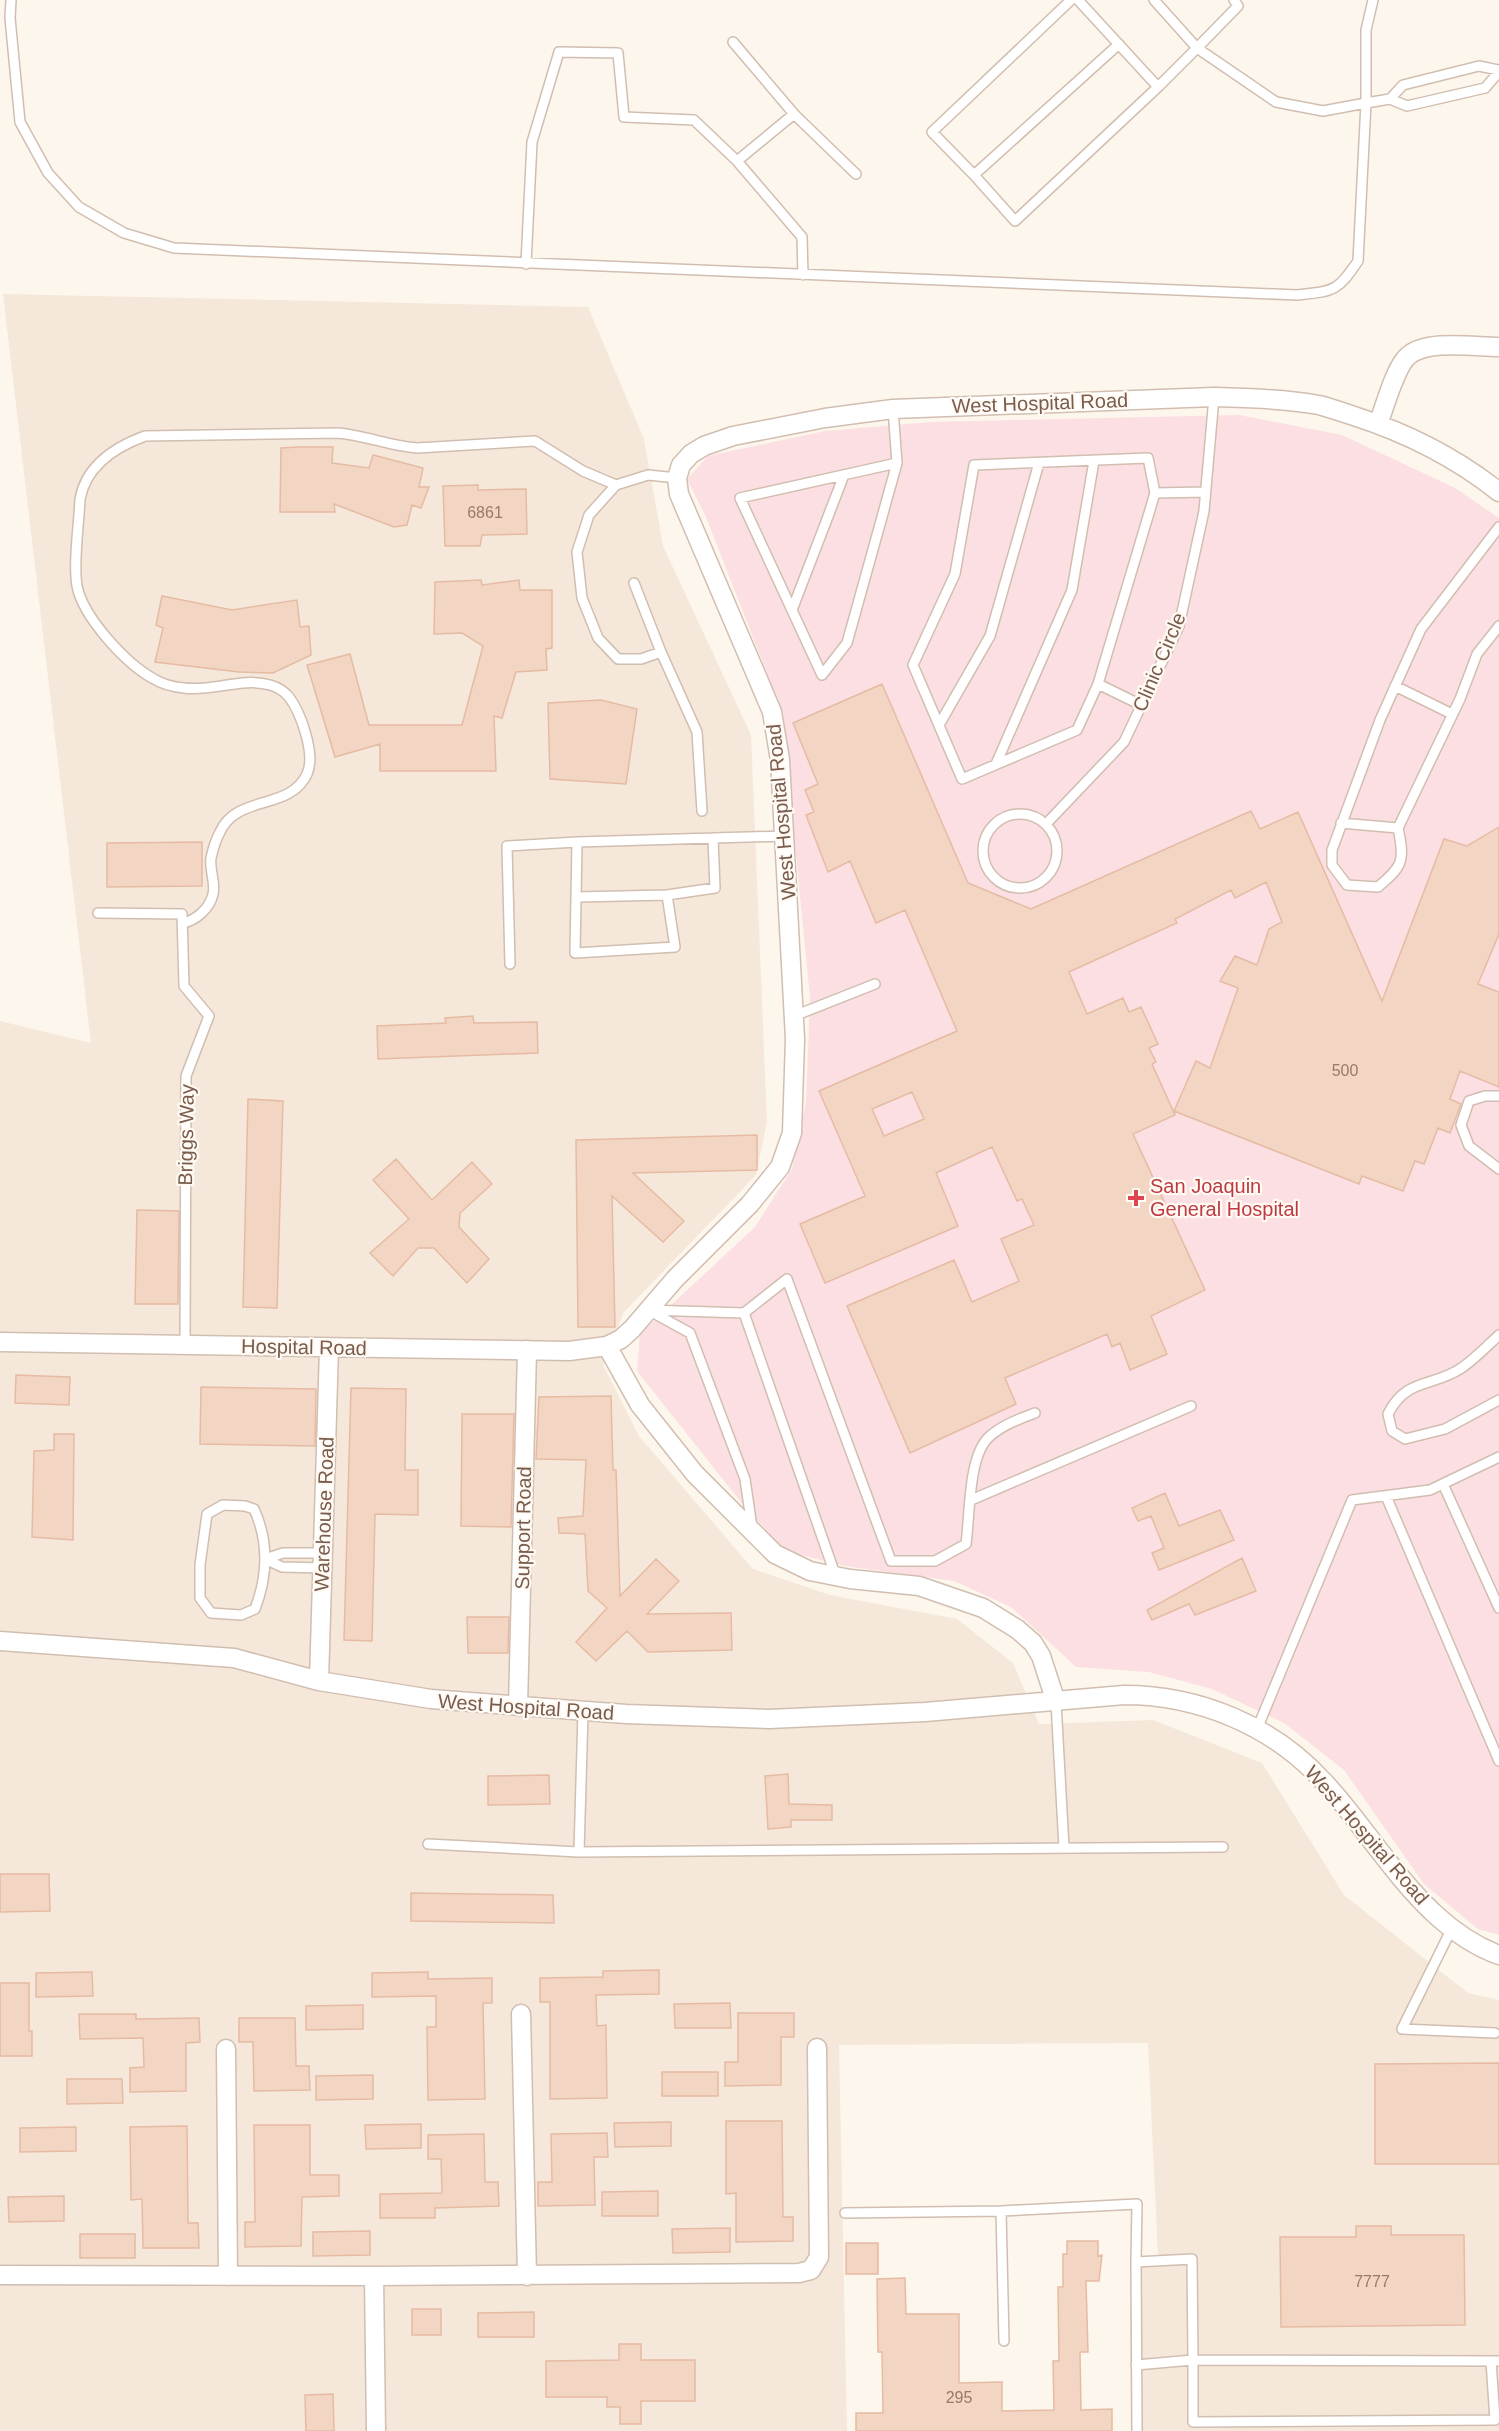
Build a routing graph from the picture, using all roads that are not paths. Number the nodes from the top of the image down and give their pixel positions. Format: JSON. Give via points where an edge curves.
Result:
{"nodes":[{"id":1,"x":11,"y":0,"type":"edge"},
{"id":2,"x":1071,"y":0,"type":"edge"},
{"id":3,"x":1078,"y":0,"type":"edge"},
{"id":4,"x":1154,"y":0,"type":"edge"},
{"id":5,"x":1234,"y":0,"type":"edge"},
{"id":6,"x":1373,"y":0,"type":"edge"},
{"id":7,"x":733,"y":42,"type":"dead end"},
{"id":8,"x":1119,"y":44,"type":"junction"},
{"id":9,"x":1197,"y":48,"type":"junction"},
{"id":10,"x":1499,"y":71,"type":"edge"},
{"id":11,"x":1158,"y":87,"type":"junction"},
{"id":12,"x":1390,"y":99,"type":"junction"},
{"id":13,"x":1366,"y":103,"type":"junction"},
{"id":14,"x":794,"y":114,"type":"junction"},
{"id":15,"x":737,"y":161,"type":"junction"},
{"id":16,"x":856,"y":174,"type":"dead end"},
{"id":17,"x":974,"y":175,"type":"junction"},
{"id":18,"x":526,"y":264,"type":"junction"},
{"id":19,"x":803,"y":275,"type":"junction"},
{"id":20,"x":1499,"y":347,"type":"edge"},
{"id":21,"x":1214,"y":397,"type":"junction"},
{"id":22,"x":893,"y":409,"type":"junction"},
{"id":23,"x":1378,"y":424,"type":"junction"},
{"id":24,"x":1094,"y":461,"type":"junction"},
{"id":25,"x":897,"y":463,"type":"junction"},
{"id":26,"x":1039,"y":463,"type":"junction"},
{"id":27,"x":844,"y":475,"type":"junction"},
{"id":28,"x":677,"y":478,"type":"junction"},
{"id":29,"x":616,"y":484,"type":"junction"},
{"id":30,"x":1205,"y":492,"type":"junction"},
{"id":31,"x":1499,"y":492,"type":"edge"},
{"id":32,"x":1155,"y":493,"type":"junction"},
{"id":33,"x":1499,"y":527,"type":"edge"},
{"id":34,"x":634,"y":583,"type":"dead end"},
{"id":35,"x":792,"y":610,"type":"junction"},
{"id":36,"x":1499,"y":626,"type":"edge"},
{"id":37,"x":661,"y":652,"type":"junction"},
{"id":38,"x":1098,"y":684,"type":"junction"},
{"id":39,"x":1395,"y":686,"type":"junction"},
{"id":40,"x":1141,"y":705,"type":"junction"},
{"id":41,"x":1452,"y":714,"type":"junction"},
{"id":42,"x":939,"y":725,"type":"junction"},
{"id":43,"x":996,"y":764,"type":"junction"},
{"id":44,"x":702,"y":811,"type":"dead end"},
{"id":45,"x":1341,"y":823,"type":"junction"},
{"id":46,"x":1046,"y":825,"type":"junction"},
{"id":47,"x":1398,"y":828,"type":"junction"},
{"id":48,"x":784,"y":836,"type":"junction"},
{"id":49,"x":713,"y":838,"type":"junction"},
{"id":50,"x":577,"y":842,"type":"junction"},
{"id":51,"x":667,"y":895,"type":"junction"},
{"id":52,"x":576,"y":897,"type":"junction"},
{"id":53,"x":98,"y":913,"type":"dead end"},
{"id":54,"x":182,"y":923,"type":"junction"},
{"id":55,"x":510,"y":964,"type":"dead end"},
{"id":56,"x":875,"y":984,"type":"dead end"},
{"id":57,"x":794,"y":1016,"type":"junction"},
{"id":58,"x":1499,"y":1096,"type":"edge"},
{"id":59,"x":1499,"y":1169,"type":"edge"},
{"id":60,"x":648,"y":1310,"type":"junction"},
{"id":61,"x":744,"y":1313,"type":"junction"},
{"id":62,"x":1499,"y":1335,"type":"edge"},
{"id":63,"x":0,"y":1342,"type":"edge"},
{"id":64,"x":185,"y":1345,"type":"junction"},
{"id":65,"x":607,"y":1346,"type":"junction"},
{"id":66,"x":329,"y":1348,"type":"junction"},
{"id":67,"x":527,"y":1350,"type":"junction"},
{"id":68,"x":1499,"y":1400,"type":"edge"},
{"id":69,"x":1191,"y":1406,"type":"dead end"},
{"id":70,"x":1035,"y":1413,"type":"dead end"},
{"id":71,"x":1499,"y":1457,"type":"edge"},
{"id":72,"x":1443,"y":1484,"type":"junction"},
{"id":73,"x":1386,"y":1496,"type":"junction"},
{"id":74,"x":971,"y":1500,"type":"junction"},
{"id":75,"x":752,"y":1531,"type":"junction"},
{"id":76,"x":265,"y":1559,"type":"junction"},
{"id":77,"x":323,"y":1560,"type":"junction"},
{"id":78,"x":836,"y":1577,"type":"junction"},
{"id":79,"x":1499,"y":1608,"type":"edge"},
{"id":80,"x":0,"y":1641,"type":"edge"},
{"id":81,"x":319,"y":1681,"type":"junction"},
{"id":82,"x":1056,"y":1702,"type":"junction"},
{"id":83,"x":518,"y":1706,"type":"junction"},
{"id":84,"x":583,"y":1712,"type":"junction"},
{"id":85,"x":1257,"y":1730,"type":"junction"},
{"id":86,"x":1499,"y":1761,"type":"edge"},
{"id":87,"x":428,"y":1844,"type":"dead end"},
{"id":88,"x":1223,"y":1847,"type":"dead end"},
{"id":89,"x":1064,"y":1848,"type":"junction"},
{"id":90,"x":579,"y":1852,"type":"junction"},
{"id":91,"x":1452,"y":1928,"type":"junction"},
{"id":92,"x":1499,"y":1955,"type":"edge"},
{"id":93,"x":521,"y":2014,"type":"dead end"},
{"id":94,"x":1495,"y":2033,"type":"dead end"},
{"id":95,"x":817,"y":2048,"type":"dead end"},
{"id":96,"x":226,"y":2049,"type":"dead end"},
{"id":97,"x":1001,"y":2211,"type":"junction"},
{"id":98,"x":845,"y":2213,"type":"dead end"},
{"id":99,"x":1136,"y":2262,"type":"junction"},
{"id":100,"x":0,"y":2275,"type":"edge"},
{"id":101,"x":228,"y":2276,"type":"junction"},
{"id":102,"x":374,"y":2276,"type":"junction"},
{"id":103,"x":527,"y":2276,"type":"junction"},
{"id":104,"x":1004,"y":2341,"type":"dead end"},
{"id":105,"x":1193,"y":2360,"type":"junction"},
{"id":106,"x":1495,"y":2361,"type":"edge"},
{"id":107,"x":1136,"y":2365,"type":"junction"},
{"id":108,"x":376,"y":2431,"type":"edge"},
{"id":109,"x":1137,"y":2431,"type":"edge"}],
"edges":[{"from":1,"to":18,"type":"lane","via":[[20,122],[48,173],[79,207],[124,233],[174,248]]},
{"from":2,"to":17,"type":"lane","via":[[933,132]]},
{"from":3,"to":8,"type":"lane"},
{"from":4,"to":9,"type":"lane"},
{"from":5,"to":9,"type":"lane","via":[[1238,6]]},
{"from":6,"to":13,"type":"lane","via":[[1366,30]]},
{"from":7,"to":14,"type":"lane"},
{"from":8,"to":11,"type":"lane"},
{"from":8,"to":17,"type":"lane"},
{"from":9,"to":11,"type":"lane"},
{"from":9,"to":13,"type":"lane","via":[[1276,102],[1323,111]]},
{"from":10,"to":12,"type":"lane","via":[[1479,66],[1403,86]]},
{"from":10,"to":12,"type":"lane","via":[[1485,88],[1407,106]]},
{"from":11,"to":17,"type":"lane","via":[[1015,221]]},
{"from":12,"to":13,"type":"lane"},
{"from":13,"to":19,"type":"lane","via":[[1358,261],[1344,282],[1330,291],[1297,294]]},
{"from":14,"to":15,"type":"lane"},
{"from":14,"to":16,"type":"lane"},
{"from":15,"to":18,"type":"lane","via":[[694,120],[624,117],[618,52],[559,52],[532,142]]},
{"from":15,"to":19,"type":"lane","via":[[802,237]]},
{"from":18,"to":19,"type":"lane"},
{"from":20,"to":23,"type":"street","via":[[1436,346],[1408,356],[1401,364]]},
{"from":21,"to":22,"type":"street","name":"West Hospital Road"},
{"from":21,"to":23,"type":"street","name":"West Hospital Road","via":[[1320,406]]},
{"from":21,"to":30,"type":"lane","name":"Clinic Circle"},
{"from":22,"to":25,"type":"lane"},
{"from":22,"to":28,"type":"street","name":"West Hospital Road","via":[[733,436],[691,454],[681,465]]},
{"from":23,"to":31,"type":"street","name":"West Hospital Road","via":[[1416,439]]},
{"from":24,"to":26,"type":"lane"},
{"from":24,"to":32,"type":"lane","via":[[1149,458]]},
{"from":24,"to":43,"type":"lane","via":[[1072,590]]},
{"from":25,"to":27,"type":"lane"},
{"from":25,"to":35,"type":"lane","via":[[847,643],[822,675]]},
{"from":26,"to":42,"type":"lane","via":[[990,636]]},
{"from":26,"to":42,"type":"lane","via":[[974,465],[955,574],[913,664]]},
{"from":27,"to":35,"type":"lane"},
{"from":27,"to":35,"type":"lane","via":[[740,498]]},
{"from":28,"to":29,"type":"lane","via":[[648,475]]},
{"from":28,"to":48,"type":"street","name":"West Hospital Road","via":[[679,494],[772,712],[780,760]]},
{"from":29,"to":37,"type":"lane","via":[[589,514],[578,552],[582,597],[598,638],[618,659],[641,659]]},
{"from":29,"to":54,"type":"lane","via":[[583,471],[535,441],[400,447],[337,433],[145,436],[123,446],[91,471],[82,489],[76,574],[83,602],[99,627],[130,662],[155,680],[202,689],[256,682],[282,690],[302,725],[310,753],[307,773],[294,790],[245,807],[221,828],[211,858],[214,893],[205,911]]},
{"from":30,"to":32,"type":"lane"},
{"from":30,"to":40,"type":"lane","name":"Clinic Circle","via":[[1179,626]]},
{"from":32,"to":38,"type":"lane"},
{"from":33,"to":39,"type":"lane","via":[[1421,628]]},
{"from":34,"to":37,"type":"lane"},
{"from":36,"to":41,"type":"lane","via":[[1477,654]]},
{"from":37,"to":44,"type":"lane","via":[[697,732]]},
{"from":38,"to":40,"type":"lane"},
{"from":38,"to":43,"type":"lane","via":[[1077,730]]},
{"from":39,"to":41,"type":"lane"},
{"from":39,"to":45,"type":"lane"},
{"from":40,"to":46,"type":"lane","name":"Clinic Circle","via":[[1124,742]]},
{"from":41,"to":47,"type":"lane"},
{"from":42,"to":43,"type":"lane","via":[[962,779]]},
{"from":45,"to":47,"type":"lane"},
{"from":45,"to":47,"type":"lane","via":[[1332,850],[1332,865],[1347,885],[1378,887],[1397,870],[1403,850]]},
{"from":46,"to":46,"type":"lane","via":[[1030,816],[1012,814],[992,826],[982,848],[983,860],[996,880],[1020,888],[1032,886],[1052,871],[1057,847]]},
{"from":48,"to":49,"type":"lane"},
{"from":48,"to":57,"type":"street","name":"West Hospital Road"},
{"from":49,"to":50,"type":"lane"},
{"from":49,"to":51,"type":"lane","via":[[714,888]]},
{"from":50,"to":52,"type":"lane"},
{"from":50,"to":55,"type":"lane","via":[[507,846]]},
{"from":51,"to":52,"type":"lane"},
{"from":51,"to":52,"type":"lane","via":[[675,947],[575,953]]},
{"from":53,"to":54,"type":"lane","via":[[182,914]]},
{"from":54,"to":64,"type":"lane","name":"Briggs Way","via":[[184,986],[209,1016],[186,1077]]},
{"from":56,"to":57,"type":"lane"},
{"from":57,"to":60,"type":"street","name":"West Hospital Road","via":[[794,1113],[792,1133],[780,1167],[750,1204]]},
{"from":58,"to":59,"type":"lane","via":[[1469,1101],[1461,1125],[1469,1146]]},
{"from":60,"to":61,"type":"lane"},
{"from":60,"to":65,"type":"street","name":"West Hospital Road","via":[[626,1334]]},
{"from":60,"to":75,"type":"lane","via":[[690,1333],[745,1479]]},
{"from":61,"to":74,"type":"lane","via":[[787,1279],[891,1561],[935,1561],[966,1544]]},
{"from":61,"to":78,"type":"lane"},
{"from":62,"to":68,"type":"lane","via":[[1460,1369],[1420,1384],[1396,1399],[1388,1414],[1392,1431],[1405,1439],[1445,1429]]},
{"from":63,"to":64,"type":"street","name":"Hospital Road"},
{"from":64,"to":66,"type":"street","name":"Hospital Road"},
{"from":65,"to":67,"type":"street","name":"Hospital Road","via":[[569,1351]]},
{"from":65,"to":75,"type":"street","via":[[640,1406],[695,1474]]},
{"from":66,"to":67,"type":"street","name":"Hospital Road"},
{"from":66,"to":77,"type":"street","name":"Warehouse Road"},
{"from":67,"to":83,"type":"street","name":"Support Road"},
{"from":69,"to":74,"type":"lane"},
{"from":70,"to":74,"type":"lane","via":[[988,1437],[977,1454]]},
{"from":71,"to":72,"type":"lane"},
{"from":72,"to":73,"type":"lane","via":[[1430,1490]]},
{"from":72,"to":79,"type":"lane"},
{"from":73,"to":85,"type":"lane","via":[[1352,1500]]},
{"from":73,"to":86,"type":"lane"},
{"from":75,"to":78,"type":"street","via":[[776,1554],[810,1571]]},
{"from":76,"to":76,"type":"lane","via":[[264,1587],[255,1609],[241,1615],[211,1613],[200,1598],[207,1514],[223,1505],[254,1509],[262,1527]]},
{"from":76,"to":77,"type":"lane","via":[[283,1553]]},
{"from":76,"to":77,"type":"lane","via":[[282,1567]]},
{"from":77,"to":81,"type":"street","name":"Warehouse Road"},
{"from":78,"to":82,"type":"street","via":[[920,1586],[983,1608],[1033,1643]]},
{"from":80,"to":81,"type":"street","name":"West Hospital Road","via":[[234,1658]]},
{"from":81,"to":83,"type":"street","name":"West Hospital Road","via":[[430,1699]]},
{"from":82,"to":84,"type":"street","name":"West Hospital Road","via":[[769,1719]]},
{"from":82,"to":85,"type":"street","name":"West Hospital Road","via":[[1149,1695],[1229,1715]]},
{"from":82,"to":89,"type":"lane"},
{"from":83,"to":84,"type":"street","name":"West Hospital Road"},
{"from":84,"to":90,"type":"lane"},
{"from":85,"to":91,"type":"street","name":"West Hospital Road","via":[[1289,1748],[1324,1781],[1411,1892]]},
{"from":87,"to":90,"type":"lane"},
{"from":88,"to":89,"type":"lane"},
{"from":89,"to":90,"type":"lane"},
{"from":91,"to":92,"type":"street","name":"West Hospital Road","via":[[1482,1949]]},
{"from":91,"to":94,"type":"lane","via":[[1402,2029]]},
{"from":93,"to":103,"type":"street"},
{"from":95,"to":103,"type":"street","via":[[819,2258],[811,2270]]},
{"from":96,"to":101,"type":"street"},
{"from":97,"to":98,"type":"lane"},
{"from":97,"to":99,"type":"lane","via":[[1137,2204]]},
{"from":97,"to":104,"type":"lane"},
{"from":99,"to":105,"type":"lane","via":[[1192,2259]]},
{"from":99,"to":107,"type":"lane"},
{"from":100,"to":101,"type":"street"},
{"from":101,"to":102,"type":"street"},
{"from":102,"to":103,"type":"street"},
{"from":102,"to":108,"type":"street"},
{"from":105,"to":106,"type":"lane"},
{"from":105,"to":106,"type":"lane","via":[[1193,2422],[1495,2420]]},
{"from":105,"to":107,"type":"lane"},
{"from":107,"to":109,"type":"lane"}]}
